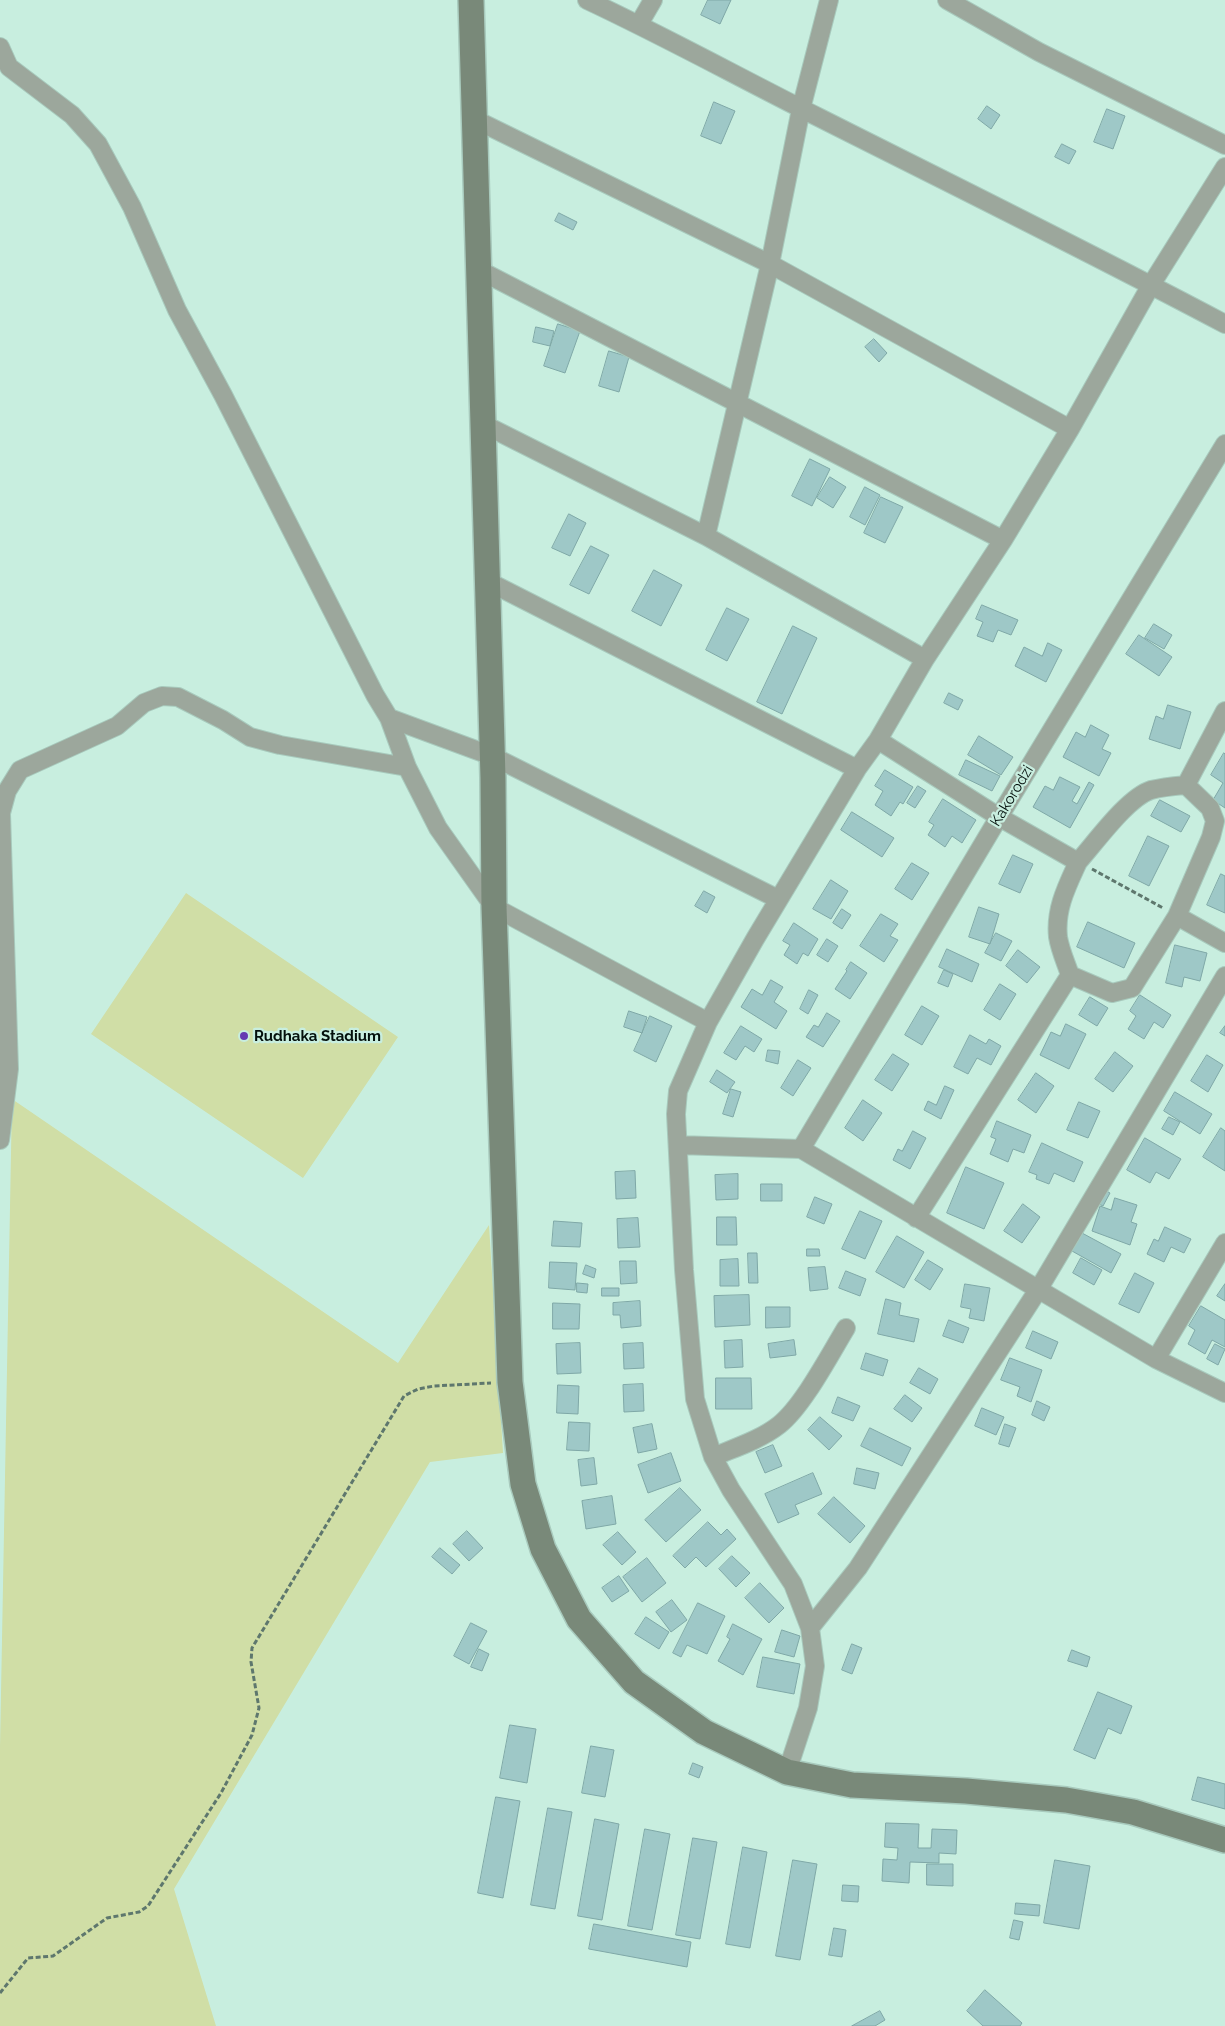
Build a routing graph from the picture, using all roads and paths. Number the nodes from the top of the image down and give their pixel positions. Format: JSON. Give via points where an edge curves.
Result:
{"nodes":[{"id":1,"x":471,"y":0,"type":"edge"},
{"id":2,"x":587,"y":0,"type":"edge"},
{"id":3,"x":653,"y":0,"type":"edge"},
{"id":4,"x":829,"y":0,"type":"edge"},
{"id":5,"x":947,"y":0,"type":"edge"},
{"id":6,"x":639,"y":24,"type":"junction"},
{"id":7,"x":0,"y":47,"type":"edge"},
{"id":8,"x":802,"y":109,"type":"junction"},
{"id":9,"x":474,"y":119,"type":"junction"},
{"id":10,"x":1225,"y":146,"type":"edge"},
{"id":11,"x":1225,"y":167,"type":"edge"},
{"id":12,"x":770,"y":264,"type":"junction"},
{"id":13,"x":479,"y":270,"type":"junction"},
{"id":14,"x":1151,"y":285,"type":"junction"},
{"id":15,"x":1225,"y":324,"type":"edge"},
{"id":16,"x":737,"y":404,"type":"junction"},
{"id":17,"x":483,"y":424,"type":"junction"},
{"id":18,"x":1070,"y":429,"type":"junction"},
{"id":19,"x":1225,"y":444,"type":"edge"},
{"id":20,"x":706,"y":536,"type":"junction"},
{"id":21,"x":1003,"y":540,"type":"junction"},
{"id":22,"x":487,"y":581,"type":"junction"},
{"id":23,"x":925,"y":659,"type":"junction"},
{"id":24,"x":1225,"y":711,"type":"edge"},
{"id":25,"x":389,"y":718,"type":"junction"},
{"id":26,"x":878,"y":740,"type":"junction"},
{"id":27,"x":492,"y":756,"type":"junction"},
{"id":28,"x":407,"y":767,"type":"junction"},
{"id":29,"x":857,"y":769,"type":"junction"},
{"id":30,"x":1186,"y":785,"type":"junction"},
{"id":31,"x":999,"y":817,"type":"junction"},
{"id":32,"x":1078,"y":862,"type":"junction"},
{"id":33,"x":778,"y":899,"type":"junction"},
{"id":34,"x":494,"y":907,"type":"junction"},
{"id":35,"x":1176,"y":916,"type":"junction"},
{"id":36,"x":1225,"y":943,"type":"edge"},
{"id":37,"x":1070,"y":976,"type":"junction"},
{"id":38,"x":1225,"y":976,"type":"edge"},
{"id":39,"x":708,"y":1022,"type":"junction"},
{"id":40,"x":0,"y":1140,"type":"edge"},
{"id":41,"x":678,"y":1145,"type":"junction"},
{"id":42,"x":801,"y":1149,"type":"junction"},
{"id":43,"x":916,"y":1218,"type":"junction"},
{"id":44,"x":1225,"y":1242,"type":"edge"},
{"id":45,"x":1038,"y":1290,"type":"junction"},
{"id":46,"x":846,"y":1328,"type":"dead end"},
{"id":47,"x":1156,"y":1359,"type":"junction"},
{"id":48,"x":510,"y":1382,"type":"junction"},
{"id":49,"x":1225,"y":1393,"type":"edge"},
{"id":50,"x":713,"y":1457,"type":"junction"},
{"id":51,"x":810,"y":1628,"type":"junction"},
{"id":52,"x":787,"y":1772,"type":"junction"},
{"id":53,"x":1225,"y":1840,"type":"edge"},
{"id":54,"x":0,"y":1993,"type":"edge"}],
"edges":[{"from":1,"to":9,"type":"street"},
{"from":2,"to":6,"type":"street"},
{"from":3,"to":6,"type":"street"},
{"from":4,"to":8,"type":"street"},
{"from":5,"to":10,"type":"street","via":[[1039,52]]},
{"from":6,"to":8,"type":"street"},
{"from":7,"to":25,"type":"street","via":[[9,67],[72,115],[98,144],[132,207],[177,310]]},
{"from":8,"to":12,"type":"street"},
{"from":8,"to":14,"type":"street"},
{"from":9,"to":12,"type":"street"},
{"from":9,"to":13,"type":"street"},
{"from":11,"to":14,"type":"street"},
{"from":12,"to":16,"type":"street"},
{"from":12,"to":18,"type":"street"},
{"from":13,"to":16,"type":"street"},
{"from":13,"to":17,"type":"street"},
{"from":14,"to":15,"type":"street"},
{"from":14,"to":18,"type":"street"},
{"from":16,"to":20,"type":"street"},
{"from":16,"to":21,"type":"street"},
{"from":17,"to":20,"type":"street"},
{"from":17,"to":22,"type":"street"},
{"from":18,"to":21,"type":"street"},
{"from":19,"to":31,"type":"street","name":"Kakorodzi"},
{"from":20,"to":23,"type":"street"},
{"from":21,"to":23,"type":"street"},
{"from":22,"to":27,"type":"street"},
{"from":22,"to":29,"type":"street"},
{"from":23,"to":26,"type":"street"},
{"from":24,"to":30,"type":"street"},
{"from":25,"to":27,"type":"street"},
{"from":25,"to":28,"type":"street"},
{"from":26,"to":29,"type":"street"},
{"from":26,"to":31,"type":"street"},
{"from":27,"to":33,"type":"street"},
{"from":27,"to":34,"type":"street"},
{"from":28,"to":34,"type":"street","via":[[438,828]]},
{"from":28,"to":40,"type":"street","via":[[250,737],[178,697],[162,696],[144,703],[116,726],[20,770],[7,791],[1,813],[9,1069]]},
{"from":29,"to":33,"type":"street"},
{"from":30,"to":32,"type":"street","via":[[1150,791],[1136,799]]},
{"from":30,"to":35,"type":"street","via":[[1210,808],[1215,821]]},
{"from":31,"to":32,"type":"street"},
{"from":31,"to":42,"type":"street","name":"Kakorodzi"},
{"from":32,"to":35,"type":"path"},
{"from":32,"to":37,"type":"street","via":[[1063,894],[1059,915],[1058,938]]},
{"from":33,"to":39,"type":"street"},
{"from":34,"to":39,"type":"street"},
{"from":34,"to":48,"type":"street"},
{"from":35,"to":36,"type":"street"},
{"from":35,"to":37,"type":"street","via":[[1132,988],[1112,993]]},
{"from":37,"to":43,"type":"street"},
{"from":38,"to":45,"type":"street"},
{"from":39,"to":41,"type":"street","via":[[678,1091]]},
{"from":41,"to":42,"type":"street"},
{"from":41,"to":50,"type":"street","via":[[695,1399]]},
{"from":42,"to":43,"type":"street"},
{"from":43,"to":45,"type":"street"},
{"from":44,"to":47,"type":"street"},
{"from":45,"to":47,"type":"street"},
{"from":45,"to":51,"type":"street","via":[[858,1568]]},
{"from":46,"to":50,"type":"street","via":[[790,1415],[757,1438]]},
{"from":47,"to":49,"type":"street"},
{"from":48,"to":52,"type":"street","via":[[523,1484],[543,1550],[579,1619],[634,1682],[704,1732]]},
{"from":48,"to":54,"type":"path","via":[[434,1386],[404,1396],[252,1648],[251,1662],[259,1708],[252,1735],[221,1793],[155,1897],[139,1912],[107,1918],[53,1956],[28,1958]]},
{"from":50,"to":51,"type":"street","via":[[793,1584]]},
{"from":51,"to":52,"type":"street","via":[[815,1666],[808,1708]]},
{"from":52,"to":53,"type":"street","via":[[852,1785],[1066,1800],[1132,1812]]}]}
